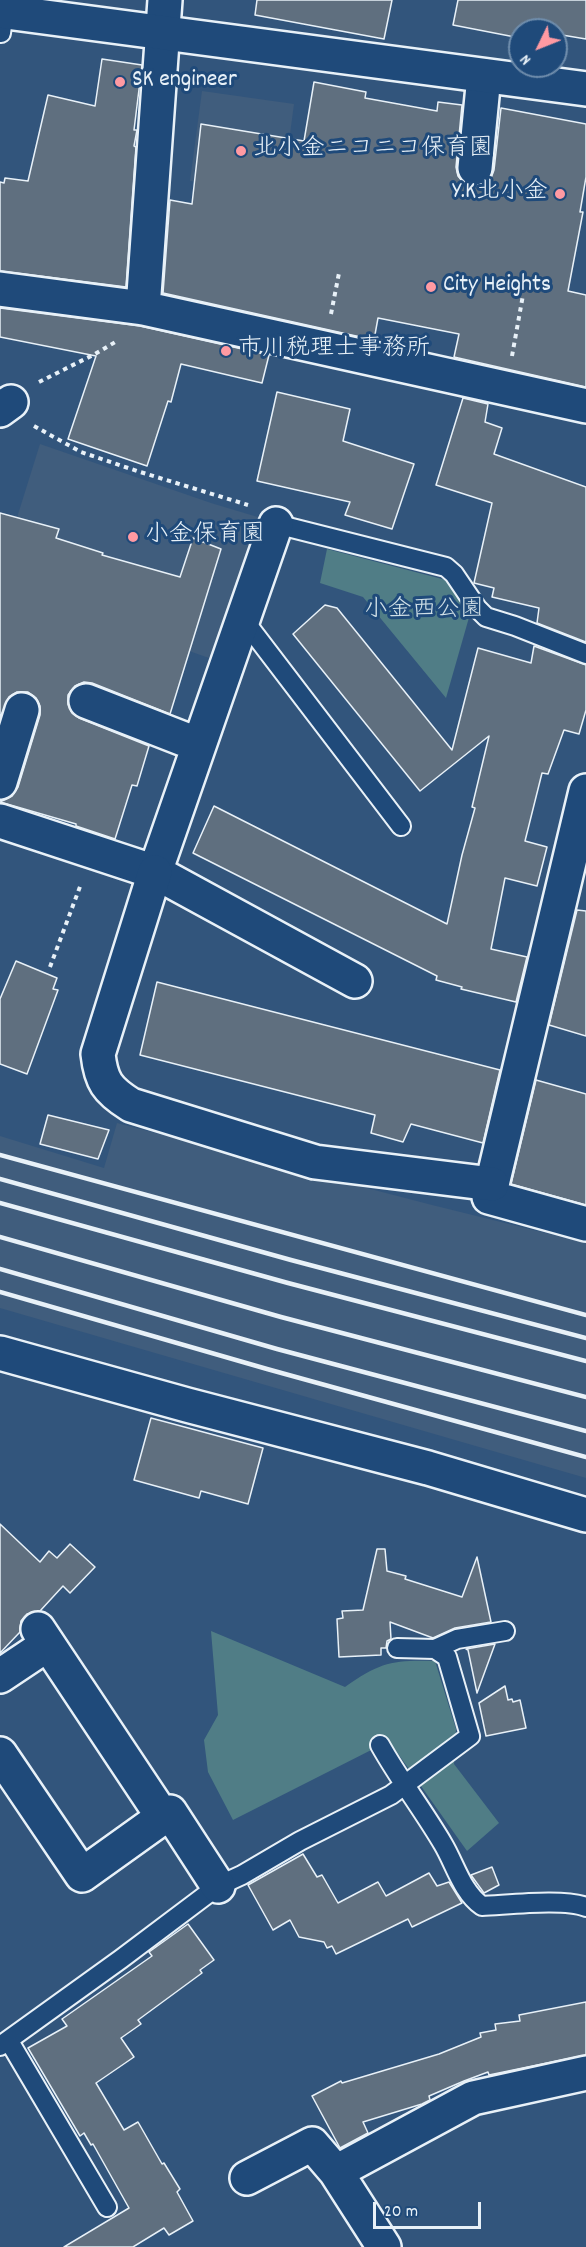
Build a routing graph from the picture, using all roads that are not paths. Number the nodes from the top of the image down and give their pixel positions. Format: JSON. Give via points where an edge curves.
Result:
{"nodes":[{"id":1,"x":164,"y":16,"type":"edge"},
{"id":2,"x":2,"y":19,"type":"edge"},
{"id":3,"x":484,"y":76,"type":"junction"},
{"id":4,"x":586,"y":89,"type":"edge"},
{"id":5,"x":475,"y":168,"type":"dead end"},
{"id":6,"x":0,"y":289,"type":"edge"},
{"id":7,"x":143,"y":308,"type":"junction"},
{"id":8,"x":586,"y":406,"type":"edge"},
{"id":9,"x":276,"y":524,"type":"joint"},
{"id":10,"x":243,"y":619,"type":"junction"},
{"id":11,"x":586,"y":654,"type":"edge"},
{"id":12,"x":86,"y":701,"type":"dead end"},
{"id":13,"x":22,"y":710,"type":"dead end"},
{"id":14,"x":199,"y":745,"type":"junction"},
{"id":15,"x":0,"y":782,"type":"edge"},
{"id":16,"x":586,"y":791,"type":"edge"},
{"id":17,"x":0,"y":821,"type":"edge"},
{"id":18,"x":401,"y":826,"type":"dead end"},
{"id":19,"x":155,"y":872,"type":"junction"},
{"id":20,"x":355,"y":981,"type":"dead end"},
{"id":21,"x":492,"y":1184,"type":"junction"},
{"id":22,"x":586,"y":1224,"type":"edge"},
{"id":23,"x":0,"y":1353,"type":"edge"},
{"id":24,"x":586,"y":1515,"type":"edge"},
{"id":25,"x":505,"y":1630,"type":"dead end"},
{"id":26,"x":397,"y":1648,"type":"dead end"},
{"id":27,"x":435,"y":1649,"type":"junction"},
{"id":28,"x":0,"y":1676,"type":"edge"},
{"id":29,"x":380,"y":1745,"type":"dead end"},
{"id":30,"x":0,"y":1754,"type":"edge"},
{"id":31,"x":403,"y":1786,"type":"junction"},
{"id":32,"x":163,"y":1817,"type":"junction"},
{"id":33,"x":218,"y":1886,"type":"junction"},
{"id":34,"x":586,"y":1907,"type":"edge"},
{"id":35,"x":4,"y":2043,"type":"edge"},
{"id":36,"x":586,"y":2073,"type":"edge"},
{"id":37,"x":336,"y":2172,"type":"junction"},
{"id":38,"x":247,"y":2178,"type":"dead end"},
{"id":39,"x":106,"y":2208,"type":"dead end"},
{"id":40,"x":384,"y":2247,"type":"edge"}],
"edges":[{"from":1,"to":2,"type":"street"},
{"from":1,"to":3,"type":"street"},
{"from":1,"to":7,"type":"street"},
{"from":3,"to":4,"type":"street"},
{"from":3,"to":5,"type":"street"},
{"from":6,"to":7,"type":"street"},
{"from":7,"to":8,"type":"street"},
{"from":9,"to":10,"type":"street"},
{"from":9,"to":11,"type":"lane","via":[[446,567],[486,617]]},
{"from":10,"to":14,"type":"street"},
{"from":10,"to":18,"type":"lane"},
{"from":12,"to":14,"type":"street"},
{"from":13,"to":15,"type":"street"},
{"from":14,"to":19,"type":"street"},
{"from":16,"to":21,"type":"street"},
{"from":17,"to":19,"type":"street"},
{"from":19,"to":20,"type":"street"},
{"from":19,"to":21,"type":"street","via":[[98,1054],[101,1076],[113,1094],[131,1105],[315,1162]]},
{"from":21,"to":22,"type":"street","via":[[489,1197]]},
{"from":23,"to":24,"type":"street","via":[[428,1468]]},
{"from":25,"to":27,"type":"lane","via":[[458,1639]]},
{"from":26,"to":27,"type":"lane"},
{"from":27,"to":31,"type":"lane","via":[[447,1657],[470,1736]]},
{"from":28,"to":32,"type":"street","via":[[43,1637]]},
{"from":29,"to":31,"type":"lane"},
{"from":30,"to":32,"type":"street","via":[[81,1875]]},
{"from":31,"to":33,"type":"lane"},
{"from":31,"to":34,"type":"lane","via":[[443,1844],[471,1899],[482,1906],[559,1903]]},
{"from":32,"to":33,"type":"street","via":[[170,1812]]},
{"from":33,"to":35,"type":"lane"},
{"from":35,"to":39,"type":"lane"},
{"from":36,"to":37,"type":"street","via":[[473,2098]]},
{"from":37,"to":38,"type":"street","via":[[312,2144]]},
{"from":37,"to":40,"type":"street"}]}
